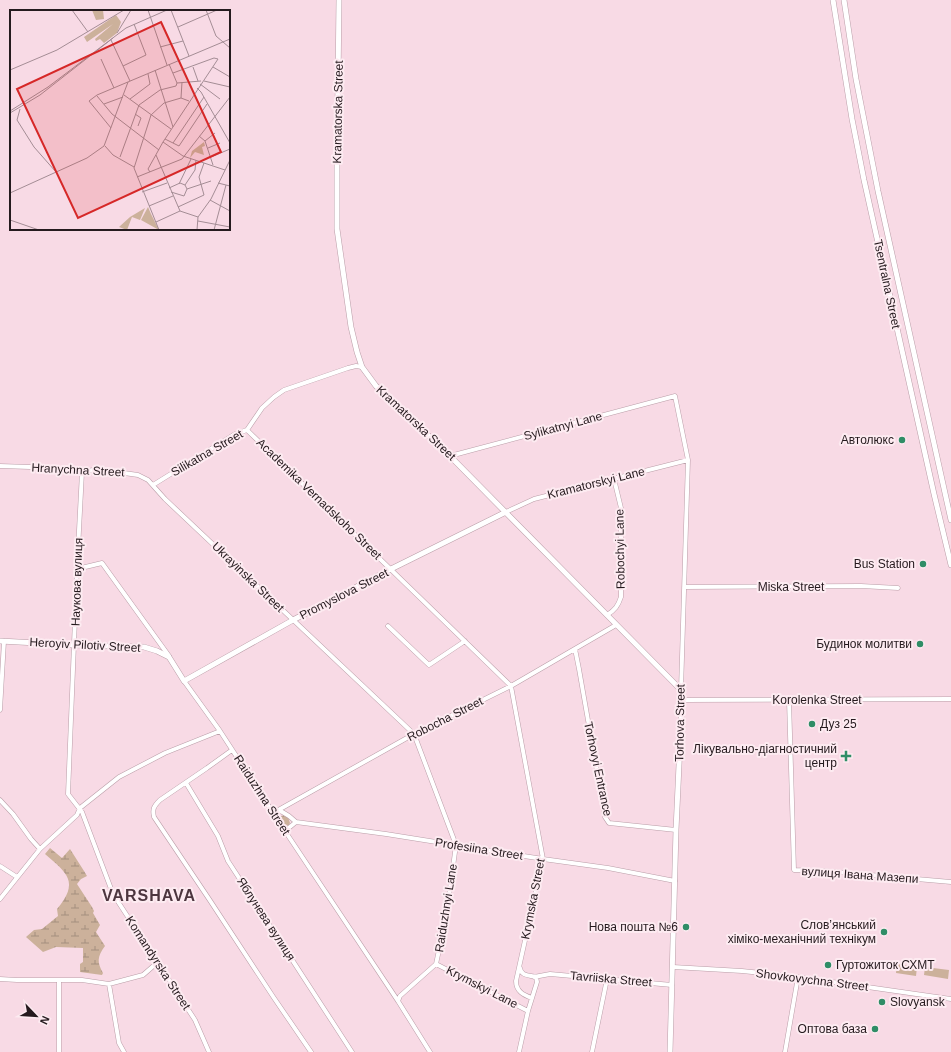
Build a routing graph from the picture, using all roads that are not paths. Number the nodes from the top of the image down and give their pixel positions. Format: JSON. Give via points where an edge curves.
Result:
{"nodes":[{"id":1,"x":339,"y":0,"type":"edge"},
{"id":2,"x":832,"y":0,"type":"edge"},
{"id":3,"x":844,"y":0,"type":"edge"},
{"id":4,"x":362,"y":367,"type":"junction"},
{"id":5,"x":675,"y":396,"type":"joint"},
{"id":6,"x":247,"y":430,"type":"junction"},
{"id":7,"x":450,"y":456,"type":"junction"},
{"id":8,"x":688,"y":460,"type":"junction"},
{"id":9,"x":0,"y":466,"type":"edge"},
{"id":10,"x":82,"y":472,"type":"junction"},
{"id":11,"x":614,"y":479,"type":"junction"},
{"id":12,"x":153,"y":485,"type":"junction"},
{"id":13,"x":506,"y":512,"type":"junction"},
{"id":14,"x":951,"y":520,"type":"edge"},
{"id":15,"x":951,"y":565,"type":"edge"},
{"id":16,"x":391,"y":569,"type":"junction"},
{"id":17,"x":77,"y":570,"type":"junction"},
{"id":18,"x":684,"y":587,"type":"junction"},
{"id":19,"x":898,"y":588,"type":"dead end"},
{"id":20,"x":607,"y":615,"type":"junction"},
{"id":21,"x":293,"y":620,"type":"junction"},
{"id":22,"x":616,"y":625,"type":"junction"},
{"id":23,"x":388,"y":626,"type":"dead end"},
{"id":24,"x":465,"y":640,"type":"junction"},
{"id":25,"x":2,"y":641,"type":"edge"},
{"id":26,"x":74,"y":645,"type":"junction"},
{"id":27,"x":575,"y":649,"type":"junction"},
{"id":28,"x":169,"y":657,"type":"junction"},
{"id":29,"x":184,"y":681,"type":"junction"},
{"id":30,"x":511,"y":686,"type":"junction"},
{"id":31,"x":681,"y":690,"type":"junction"},
{"id":32,"x":951,"y":699,"type":"edge"},
{"id":33,"x":682,"y":700,"type":"junction"},
{"id":34,"x":789,"y":700,"type":"junction"},
{"id":35,"x":0,"y":710,"type":"edge"},
{"id":36,"x":220,"y":731,"type":"junction"},
{"id":37,"x":414,"y":734,"type":"junction"},
{"id":38,"x":232,"y":750,"type":"junction"},
{"id":39,"x":186,"y":783,"type":"junction"},
{"id":40,"x":0,"y":800,"type":"edge"},
{"id":41,"x":80,"y":808,"type":"junction"},
{"id":42,"x":279,"y":810,"type":"junction"},
{"id":43,"x":273,"y":813,"type":"junction"},
{"id":44,"x":296,"y":822,"type":"junction"},
{"id":45,"x":676,"y":830,"type":"junction"},
{"id":46,"x":285,"y":831,"type":"junction"},
{"id":47,"x":456,"y":845,"type":"junction"},
{"id":48,"x":40,"y":848,"type":"junction"},
{"id":49,"x":543,"y":860,"type":"junction"},
{"id":50,"x":0,"y":866,"type":"edge"},
{"id":51,"x":17,"y":877,"type":"junction"},
{"id":52,"x":675,"y":881,"type":"junction"},
{"id":53,"x":951,"y":882,"type":"edge"},
{"id":54,"x":0,"y":899,"type":"edge"},
{"id":55,"x":158,"y":962,"type":"junction"},
{"id":56,"x":436,"y":964,"type":"junction"},
{"id":57,"x":520,"y":967,"type":"junction"},
{"id":58,"x":673,"y":967,"type":"junction"},
{"id":59,"x":550,"y":974,"type":"junction"},
{"id":60,"x":534,"y":977,"type":"junction"},
{"id":61,"x":798,"y":977,"type":"junction"},
{"id":62,"x":0,"y":979,"type":"edge"},
{"id":63,"x":607,"y":979,"type":"junction"},
{"id":64,"x":59,"y":980,"type":"junction"},
{"id":65,"x":109,"y":984,"type":"junction"},
{"id":66,"x":536,"y":984,"type":"junction"},
{"id":67,"x":672,"y":985,"type":"junction"},
{"id":68,"x":532,"y":998,"type":"junction"},
{"id":69,"x":951,"y":999,"type":"edge"},
{"id":70,"x":398,"y":1001,"type":"junction"},
{"id":71,"x":528,"y":1011,"type":"junction"},
{"id":72,"x":59,"y":1052,"type":"edge"},
{"id":73,"x":124,"y":1052,"type":"edge"},
{"id":74,"x":209,"y":1052,"type":"edge"},
{"id":75,"x":311,"y":1052,"type":"edge"},
{"id":76,"x":352,"y":1052,"type":"edge"},
{"id":77,"x":430,"y":1052,"type":"edge"},
{"id":78,"x":519,"y":1052,"type":"edge"},
{"id":79,"x":592,"y":1052,"type":"edge"},
{"id":80,"x":670,"y":1052,"type":"edge"},
{"id":81,"x":785,"y":1052,"type":"edge"}],
"edges":[{"from":1,"to":4,"type":"street","name":"Kramatorska Street","via":[[337,229],[351,327]]},
{"from":2,"to":15,"type":"street","name":"Tsentralna Street","via":[[864,180]]},
{"from":3,"to":14,"type":"street","name":"Tsentralna Street","via":[[856,79],[878,191]]},
{"from":4,"to":6,"type":"street","name":"Silikatna Street","via":[[348,368],[284,390],[262,408]]},
{"from":4,"to":7,"type":"street","name":"Kramatorska Street","via":[[376,386]]},
{"from":5,"to":7,"type":"street","name":"Sylikatnyi Lane"},
{"from":5,"to":8,"type":"street","name":"Torhova Street"},
{"from":6,"to":12,"type":"street","name":"Silikatna Street","via":[[235,434]]},
{"from":6,"to":16,"type":"street","name":"Academika Vernadskoho Street"},
{"from":7,"to":13,"type":"street","name":"Kramatorska Street"},
{"from":8,"to":11,"type":"street","name":"Kramatorskyi Lane"},
{"from":8,"to":18,"type":"street","name":"Torhova Street"},
{"from":9,"to":10,"type":"street","name":"Hranychna Street"},
{"from":10,"to":12,"type":"street","name":"Hranychna Street","via":[[93,470],[138,475]]},
{"from":10,"to":17,"type":"street","name":"Наукова вулиця"},
{"from":11,"to":13,"type":"street","name":"Kramatorskyi Lane","via":[[534,499]]},
{"from":11,"to":20,"type":"street","name":"Robochyi Lane","via":[[621,508],[621,597],[619,604]]},
{"from":12,"to":21,"type":"street","name":"Ukrayinska Street"},
{"from":13,"to":16,"type":"street","name":"Promyslova Street"},
{"from":13,"to":20,"type":"street","name":"Kramatorska Street"},
{"from":16,"to":21,"type":"street","name":"Promyslova Street"},
{"from":16,"to":24,"type":"street","name":"Academika Vernadskoho Street"},
{"from":17,"to":26,"type":"street","name":"Наукова вулиця"},
{"from":17,"to":28,"type":"street","name":"Raiduzhna Street","via":[[102,563]]},
{"from":18,"to":19,"type":"street","name":"Miska Street"},
{"from":18,"to":31,"type":"street","name":"Torhova Street"},
{"from":20,"to":22,"type":"street","name":"Kramatorska Street"},
{"from":21,"to":29,"type":"street","name":"Promyslova Street"},
{"from":21,"to":37,"type":"street","name":"Ukrayinska Street"},
{"from":22,"to":27,"type":"street","name":"Robocha Street"},
{"from":22,"to":31,"type":"street","name":"Kramatorska Street"},
{"from":23,"to":24,"type":"street","via":[[429,665]]},
{"from":24,"to":30,"type":"street","name":"Academika Vernadskoho Street"},
{"from":25,"to":26,"type":"street","name":"Heroyiv Pilotiv Street"},
{"from":25,"to":35,"type":"street"},
{"from":26,"to":28,"type":"street","name":"Heroyiv Pilotiv Street","via":[[144,647]]},
{"from":26,"to":41,"type":"street","name":"Наукова вулиця","via":[[68,794]]},
{"from":27,"to":30,"type":"street","name":"Robocha Street"},
{"from":27,"to":45,"type":"street","name":"Torhovyi Entrance","via":[[605,817],[609,823]]},
{"from":28,"to":29,"type":"street","name":"Raiduzhna Street"},
{"from":29,"to":36,"type":"street","name":"Raiduzhna Street"},
{"from":30,"to":37,"type":"street","name":"Robocha Street"},
{"from":30,"to":49,"type":"street","name":"Krymska Street"},
{"from":31,"to":33,"type":"street","name":"Torhova Street"},
{"from":32,"to":34,"type":"street","name":"Korolenka Street"},
{"from":33,"to":34,"type":"street","name":"Korolenka Street"},
{"from":33,"to":45,"type":"street","name":"Torhova Street"},
{"from":34,"to":53,"type":"street","name":"вулиця Івана Мазепи","via":[[794,870]]},
{"from":36,"to":38,"type":"street","name":"Raiduzhna Street"},
{"from":36,"to":41,"type":"street","via":[[165,753],[119,778]]},
{"from":37,"to":42,"type":"street","name":"Robocha Street"},
{"from":37,"to":47,"type":"street","name":"Raiduzhnyi Lane"},
{"from":38,"to":39,"type":"street"},
{"from":38,"to":43,"type":"street","name":"Raiduzhna Street"},
{"from":39,"to":75,"type":"street","via":[[154,806],[154,817]]},
{"from":39,"to":76,"type":"street","name":"Яблунева вулиця","via":[[218,836],[228,861]]},
{"from":40,"to":48,"type":"street"},
{"from":41,"to":48,"type":"street","via":[[77,815]]},
{"from":41,"to":55,"type":"street","name":"Komandyrska Street","via":[[113,894]]},
{"from":42,"to":43,"type":"street","name":"Robocha Street"},
{"from":42,"to":44,"type":"street"},
{"from":43,"to":46,"type":"street","name":"Raiduzhna Street"},
{"from":44,"to":46,"type":"street"},
{"from":44,"to":47,"type":"street","name":"Profesiina Street"},
{"from":45,"to":52,"type":"street","name":"Torhova Street"},
{"from":46,"to":70,"type":"street","name":"Raiduzhna Street"},
{"from":47,"to":49,"type":"street","name":"Profesiina Street"},
{"from":47,"to":56,"type":"street","name":"Raiduzhnyi Lane","via":[[446,917]]},
{"from":48,"to":51,"type":"street"},
{"from":49,"to":52,"type":"street","name":"Profesiina Street","via":[[608,868]]},
{"from":49,"to":57,"type":"street","name":"Krymska Street"},
{"from":50,"to":51,"type":"street"},
{"from":51,"to":54,"type":"street"},
{"from":52,"to":58,"type":"street","name":"Torhova Street"},
{"from":55,"to":65,"type":"street","via":[[143,976]]},
{"from":55,"to":74,"type":"street","name":"Komandyrska Street","via":[[195,1020]]},
{"from":56,"to":70,"type":"street","name":"Raiduzhnyi Lane","via":[[400,996]]},
{"from":56,"to":71,"type":"street","name":"Krymskyi Lane"},
{"from":57,"to":60,"type":"street","via":[[520,972]]},
{"from":57,"to":68,"type":"street","name":"Krymska Street","via":[[517,987],[521,993]]},
{"from":58,"to":61,"type":"street","name":"Shovkovychna Street"},
{"from":58,"to":67,"type":"street","name":"Torhova Street"},
{"from":59,"to":60,"type":"street","name":"Tavriiska Street"},
{"from":59,"to":63,"type":"street","name":"Tavriiska Street"},
{"from":59,"to":66,"type":"street"},
{"from":60,"to":66,"type":"street","via":[[537,980]]},
{"from":61,"to":69,"type":"street","name":"Shovkovychna Street"},
{"from":61,"to":81,"type":"street"},
{"from":62,"to":64,"type":"street"},
{"from":63,"to":67,"type":"street","name":"Tavriiska Street"},
{"from":63,"to":79,"type":"street"},
{"from":64,"to":65,"type":"street"},
{"from":64,"to":72,"type":"street"},
{"from":65,"to":73,"type":"street","via":[[119,1044]]},
{"from":66,"to":68,"type":"street"},
{"from":67,"to":80,"type":"street","name":"Torhova Street"},
{"from":68,"to":71,"type":"street"},
{"from":70,"to":77,"type":"street","name":"Raiduzhna Street"},
{"from":71,"to":78,"type":"street"}]}
